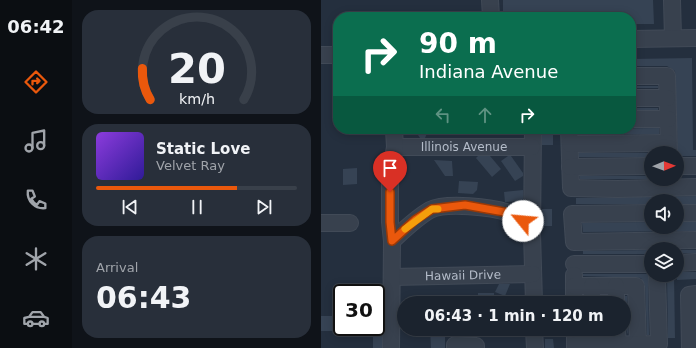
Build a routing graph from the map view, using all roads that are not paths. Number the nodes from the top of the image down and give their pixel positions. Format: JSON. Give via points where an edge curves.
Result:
{"nodes":[{"id":1,"x":490,"y":0,"type":"edge"},
{"id":2,"x":672,"y":0,"type":"edge"},
{"id":3,"x":491,"y":12,"type":"edge"},
{"id":4,"x":673,"y":38,"type":"junction"},
{"id":5,"x":696,"y":38,"type":"edge"},
{"id":6,"x":636,"y":39,"type":"edge"},
{"id":7,"x":321,"y":55,"type":"edge"},
{"id":8,"x":333,"y":55,"type":"edge"},
{"id":9,"x":636,"y":76,"type":"edge"},
{"id":10,"x":636,"y":98,"type":"edge"},
{"id":11,"x":667,"y":98,"type":"junction"},
{"id":12,"x":636,"y":119,"type":"edge"},
{"id":13,"x":668,"y":119,"type":"junction"},
{"id":14,"x":394,"y":134,"type":"edge"},
{"id":15,"x":533,"y":134,"type":"edge"},
{"id":16,"x":569,"y":137,"type":"edge"},
{"id":17,"x":650,"y":146,"type":"edge"},
{"id":18,"x":668,"y":146,"type":"edge"},
{"id":19,"x":395,"y":147,"type":"junction"},
{"id":20,"x":532,"y":147,"type":"junction"},
{"id":21,"x":570,"y":166,"type":"junction"},
{"id":22,"x":644,"y":166,"type":"edge"},
{"id":23,"x":684,"y":166,"type":"edge"},
{"id":24,"x":696,"y":166,"type":"edge"},
{"id":25,"x":696,"y":187,"type":"edge"},
{"id":26,"x":571,"y":188,"type":"junction"},
{"id":27,"x":644,"y":213,"type":"edge"},
{"id":28,"x":684,"y":213,"type":"edge"},
{"id":29,"x":696,"y":213,"type":"edge"},
{"id":30,"x":572,"y":214,"type":"junction"},
{"id":31,"x":321,"y":223,"type":"edge"},
{"id":32,"x":350,"y":223,"type":"dead end"},
{"id":33,"x":532,"y":233,"type":"junction"},
{"id":34,"x":696,"y":240,"type":"edge"},
{"id":35,"x":392,"y":241,"type":"junction"},
{"id":36,"x":574,"y":242,"type":"junction"},
{"id":37,"x":696,"y":262,"type":"edge"},
{"id":38,"x":684,"y":263,"type":"edge"},
{"id":39,"x":574,"y":264,"type":"junction"},
{"id":40,"x":644,"y":264,"type":"edge"},
{"id":41,"x":533,"y":274,"type":"junction"},
{"id":42,"x":392,"y":277,"type":"junction"},
{"id":43,"x":657,"y":282,"type":"edge"},
{"id":44,"x":574,"y":286,"type":"junction"},
{"id":45,"x":591,"y":286,"type":"junction"},
{"id":46,"x":616,"y":286,"type":"junction"},
{"id":47,"x":696,"y":295,"type":"edge"},
{"id":48,"x":534,"y":296,"type":"edge"},
{"id":49,"x":574,"y":296,"type":"edge"},
{"id":50,"x":592,"y":296,"type":"edge"},
{"id":51,"x":616,"y":296,"type":"edge"},
{"id":52,"x":534,"y":336,"type":"edge"},
{"id":53,"x":575,"y":336,"type":"edge"},
{"id":54,"x":594,"y":336,"type":"edge"},
{"id":55,"x":617,"y":336,"type":"edge"},
{"id":56,"x":638,"y":344,"type":"junction"},
{"id":57,"x":618,"y":345,"type":"junction"},
{"id":58,"x":594,"y":346,"type":"junction"},
{"id":59,"x":692,"y":346,"type":"edge"},
{"id":60,"x":575,"y":347,"type":"edge"},
{"id":61,"x":391,"y":348,"type":"edge"},
{"id":62,"x":455,"y":348,"type":"edge"},
{"id":63,"x":476,"y":348,"type":"edge"},
{"id":64,"x":535,"y":348,"type":"edge"}],
"edges":[{"from":1,"to":3,"type":"street"},
{"from":2,"to":4,"type":"street"},
{"from":4,"to":5,"type":"street"},
{"from":4,"to":6,"type":"street"},
{"from":7,"to":8,"type":"street"},
{"from":9,"to":11,"type":"street","via":[[667,76]]},
{"from":10,"to":11,"type":"street"},
{"from":11,"to":13,"type":"street"},
{"from":12,"to":13,"type":"street"},
{"from":13,"to":18,"type":"street"},
{"from":14,"to":19,"type":"street"},
{"from":15,"to":20,"type":"street"},
{"from":16,"to":17,"type":"street"},
{"from":16,"to":21,"type":"street"},
{"from":19,"to":20,"type":"street","name":"Illinois Avenue"},
{"from":19,"to":35,"type":"street","via":[[390,176]]},
{"from":20,"to":33,"type":"street"},
{"from":21,"to":22,"type":"street"},
{"from":21,"to":26,"type":"street"},
{"from":23,"to":24,"type":"street"},
{"from":25,"to":26,"type":"street"},
{"from":26,"to":30,"type":"street"},
{"from":27,"to":30,"type":"street"},
{"from":28,"to":29,"type":"street"},
{"from":30,"to":36,"type":"street"},
{"from":31,"to":32,"type":"street"},
{"from":33,"to":35,"type":"street","via":[[523,221],[510,213],[465,205],[432,209],[415,220]]},
{"from":33,"to":41,"type":"street"},
{"from":34,"to":36,"type":"street"},
{"from":35,"to":42,"type":"street"},
{"from":36,"to":39,"type":"street"},
{"from":37,"to":38,"type":"street"},
{"from":39,"to":40,"type":"street"},
{"from":39,"to":44,"type":"street"},
{"from":41,"to":42,"type":"street","name":"Hawaii Drive"},
{"from":41,"to":48,"type":"street"},
{"from":42,"to":61,"type":"street"},
{"from":43,"to":56,"type":"street","via":[[659,344]]},
{"from":44,"to":45,"type":"street"},
{"from":44,"to":49,"type":"street"},
{"from":45,"to":46,"type":"street"},
{"from":45,"to":50,"type":"street"},
{"from":46,"to":51,"type":"street"},
{"from":46,"to":56,"type":"street","via":[[636,286]]},
{"from":47,"to":59,"type":"street","via":[[689,295]]},
{"from":52,"to":64,"type":"street"},
{"from":53,"to":60,"type":"street"},
{"from":54,"to":58,"type":"street"},
{"from":55,"to":57,"type":"street"},
{"from":56,"to":57,"type":"street"},
{"from":57,"to":58,"type":"street"},
{"from":58,"to":60,"type":"street"},
{"from":62,"to":63,"type":"street","via":[[455,345]]}]}
